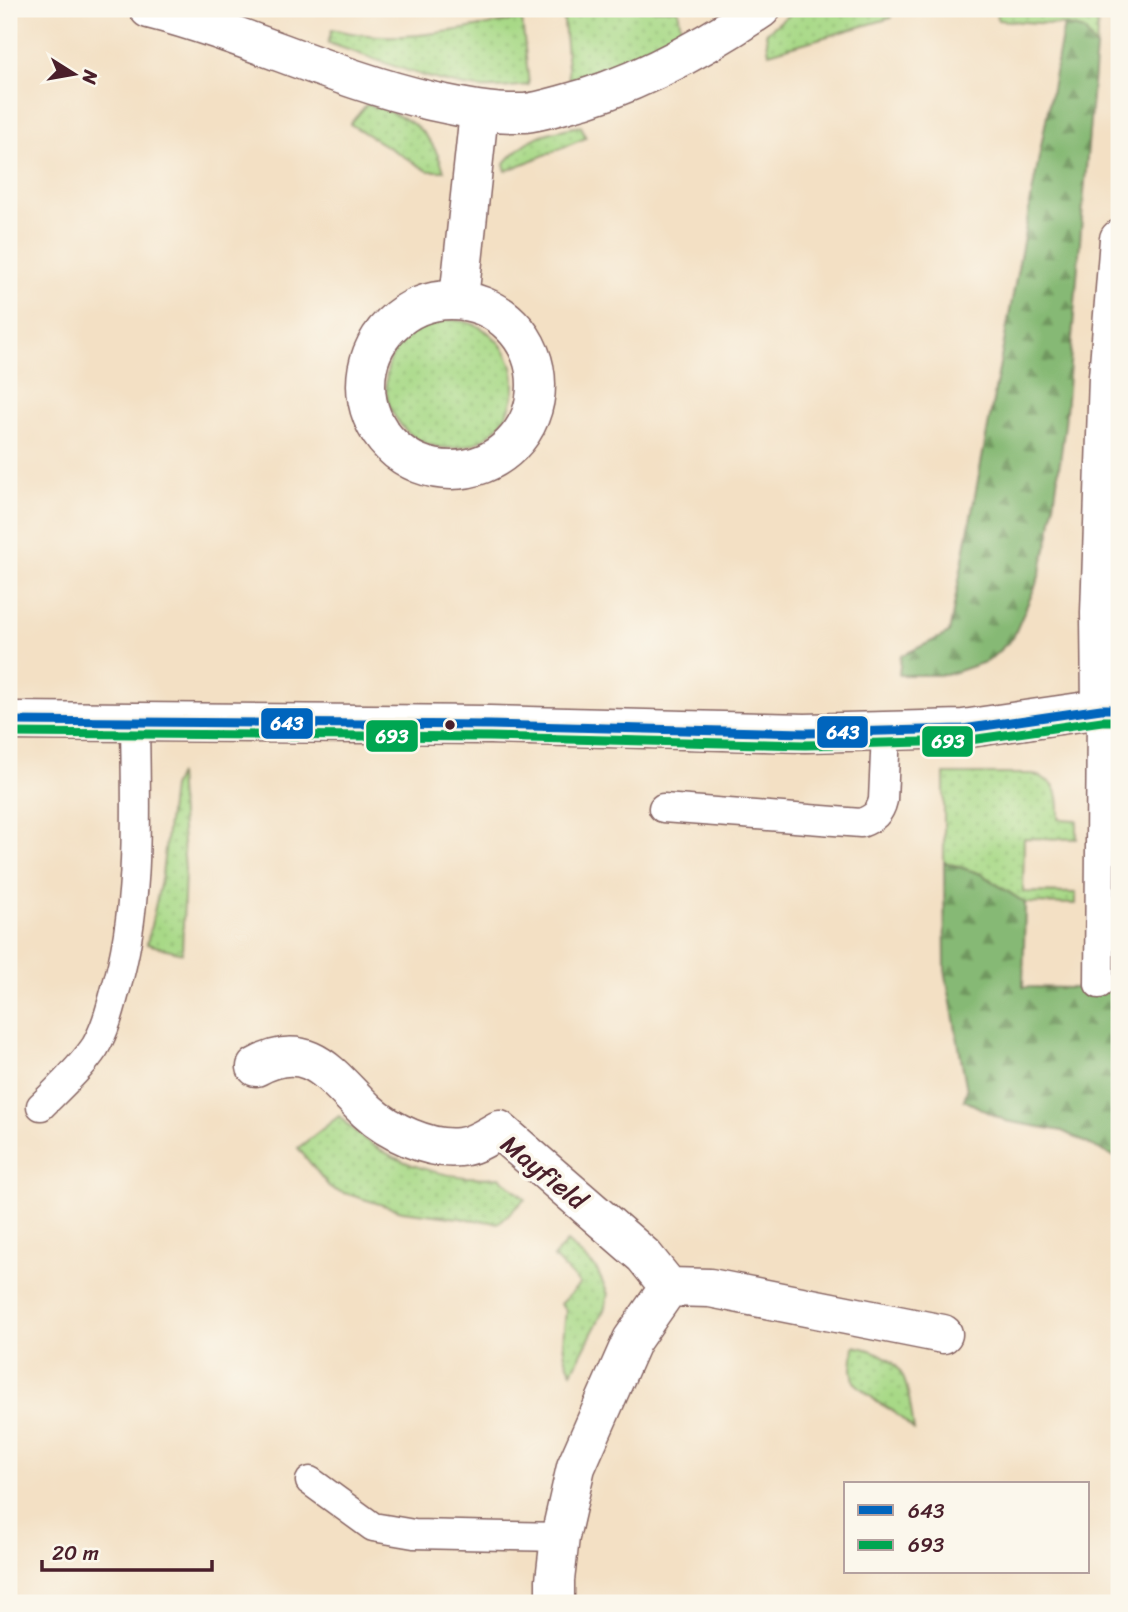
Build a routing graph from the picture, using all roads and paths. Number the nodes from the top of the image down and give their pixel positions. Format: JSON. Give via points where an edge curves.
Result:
{"nodes":[{"id":1,"x":149,"y":9,"type":"edge"},
{"id":2,"x":761,"y":9,"type":"edge"},
{"id":3,"x":479,"y":112,"type":"junction"},
{"id":4,"x":1119,"y":254,"type":"edge"},
{"id":5,"x":459,"y":299,"type":"junction"},
{"id":6,"x":1110,"y":709,"type":"edge"},
{"id":7,"x":9,"y":721,"type":"edge"},
{"id":8,"x":135,"y":723,"type":"junction"},
{"id":9,"x":886,"y":732,"type":"junction"},
{"id":10,"x":663,"y":808,"type":"dead end"},
{"id":11,"x":1099,"y":984,"type":"dead end"},
{"id":12,"x":256,"y":1067,"type":"dead end"},
{"id":13,"x":41,"y":1106,"type":"dead end"},
{"id":14,"x":669,"y":1287,"type":"junction"},
{"id":15,"x":943,"y":1334,"type":"dead end"},
{"id":16,"x":310,"y":1481,"type":"dead end"},
{"id":17,"x":560,"y":1537,"type":"junction"},
{"id":18,"x":555,"y":1603,"type":"edge"}],
"edges":[{"from":1,"to":3,"type":"street","via":[[362,83]]},
{"from":2,"to":3,"type":"street","via":[[630,83],[528,113]]},
{"from":3,"to":5,"type":"street"},
{"from":4,"to":6,"type":"street","via":[[1108,377],[1100,613]]},
{"from":5,"to":5,"type":"street","via":[[430,301],[402,313],[382,335],[369,362],[365,389],[371,415],[384,439],[404,457],[429,468],[455,471],[482,465],[505,452],[524,432],[534,407],[537,377],[529,348],[513,324],[488,306]]},
{"from":6,"to":9,"type":"street","via":[[963,729]]},
{"from":6,"to":11,"type":"lane"},
{"from":7,"to":8,"type":"street"},
{"from":8,"to":9,"type":"street"},
{"from":8,"to":13,"type":"lane","via":[[137,824],[123,965],[95,1046]]},
{"from":9,"to":10,"type":"lane","via":[[883,800],[872,819],[861,823]]},
{"from":12,"to":14,"type":"street","name":"Mayfield","via":[[272,1058],[308,1059],[323,1066],[384,1125],[420,1141],[460,1147],[499,1130],[643,1256]]},
{"from":14,"to":15,"type":"street","via":[[710,1288]]},
{"from":14,"to":17,"type":"street","via":[[632,1340],[576,1467]]},
{"from":16,"to":17,"type":"lane","via":[[373,1527],[414,1534]]},
{"from":17,"to":18,"type":"street"}]}
